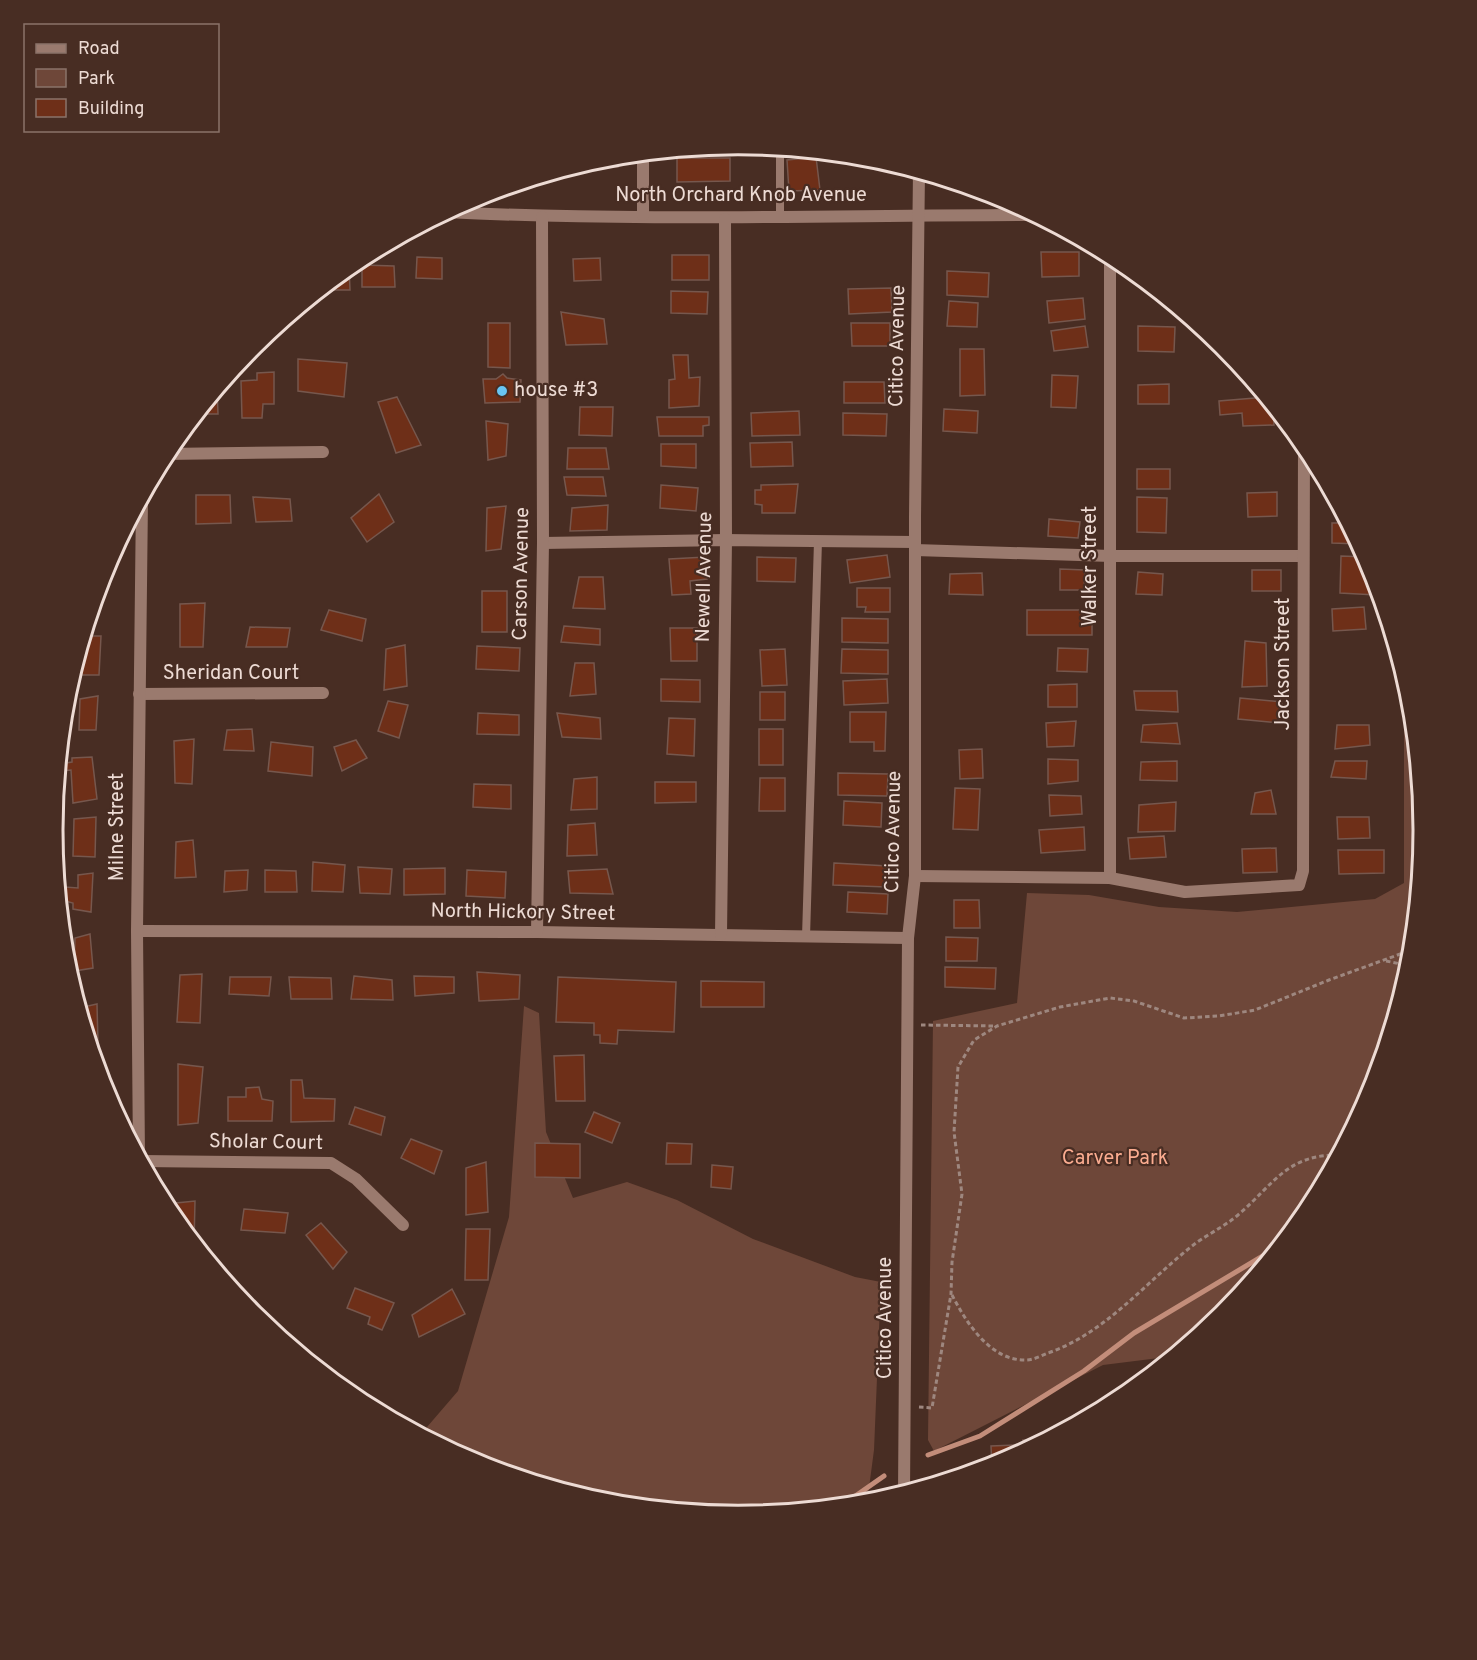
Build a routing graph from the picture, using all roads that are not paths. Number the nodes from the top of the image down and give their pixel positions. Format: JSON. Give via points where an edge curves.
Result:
{"nodes":[{"id":1,"x":780,"y":156,"type":"edge"},
{"id":2,"x":643,"y":161,"type":"edge"},
{"id":3,"x":919,"y":180,"type":"edge"},
{"id":4,"x":465,"y":213,"type":"edge"},
{"id":5,"x":643,"y":215,"type":"junction"},
{"id":6,"x":920,"y":215,"type":"junction"},
{"id":7,"x":1017,"y":215,"type":"edge"},
{"id":8,"x":542,"y":217,"type":"junction"},
{"id":9,"x":780,"y":218,"type":"junction"},
{"id":10,"x":725,"y":219,"type":"junction"},
{"id":11,"x":1110,"y":266,"type":"edge"},
{"id":12,"x":323,"y":452,"type":"dead end"},
{"id":13,"x":178,"y":454,"type":"edge"},
{"id":14,"x":1304,"y":461,"type":"edge"},
{"id":15,"x":142,"y":514,"type":"edge"},
{"id":16,"x":726,"y":540,"type":"junction"},
{"id":17,"x":818,"y":541,"type":"junction"},
{"id":18,"x":543,"y":543,"type":"junction"},
{"id":19,"x":915,"y":546,"type":"junction"},
{"id":20,"x":1111,"y":556,"type":"junction"},
{"id":21,"x":1303,"y":556,"type":"junction"},
{"id":22,"x":323,"y":693,"type":"dead end"},
{"id":23,"x":139,"y":694,"type":"junction"},
{"id":24,"x":915,"y":876,"type":"junction"},
{"id":25,"x":1110,"y":878,"type":"junction"},
{"id":26,"x":137,"y":931,"type":"junction"},
{"id":27,"x":537,"y":932,"type":"junction"},
{"id":28,"x":721,"y":935,"type":"junction"},
{"id":29,"x":806,"y":937,"type":"junction"},
{"id":30,"x":908,"y":938,"type":"junction"},
{"id":31,"x":139,"y":1140,"type":"edge"},
{"id":32,"x":149,"y":1161,"type":"edge"},
{"id":33,"x":403,"y":1225,"type":"dead end"},
{"id":34,"x":904,"y":1484,"type":"edge"}],
"edges":[{"from":1,"to":9,"type":"lane"},
{"from":2,"to":5,"type":"street"},
{"from":3,"to":6,"type":"street","name":"Citico Avenue"},
{"from":4,"to":8,"type":"street","name":"North Orchard Knob Avenue"},
{"from":5,"to":8,"type":"street","name":"North Orchard Knob Avenue"},
{"from":5,"to":10,"type":"street","name":"North Orchard Knob Avenue"},
{"from":6,"to":7,"type":"street","name":"North Orchard Knob Avenue"},
{"from":6,"to":9,"type":"street","name":"North Orchard Knob Avenue"},
{"from":6,"to":19,"type":"street","name":"Citico Avenue"},
{"from":8,"to":18,"type":"street","name":"Carson Avenue"},
{"from":9,"to":10,"type":"street","name":"North Orchard Knob Avenue"},
{"from":10,"to":16,"type":"street","name":"Newell Avenue"},
{"from":11,"to":20,"type":"street","name":"Walker Street"},
{"from":12,"to":13,"type":"street"},
{"from":14,"to":21,"type":"street","name":"Jackson Street"},
{"from":15,"to":23,"type":"street","name":"Milne Street"},
{"from":16,"to":17,"type":"street"},
{"from":16,"to":18,"type":"street"},
{"from":16,"to":28,"type":"street","name":"Newell Avenue"},
{"from":17,"to":19,"type":"street"},
{"from":17,"to":29,"type":"lane"},
{"from":18,"to":27,"type":"street","name":"Carson Avenue"},
{"from":19,"to":20,"type":"street"},
{"from":19,"to":24,"type":"street","name":"Citico Avenue"},
{"from":20,"to":21,"type":"street"},
{"from":20,"to":25,"type":"street","name":"Walker Street"},
{"from":21,"to":25,"type":"street","name":"Jackson Street","via":[[1303,871],[1299,885],[1185,892]]},
{"from":22,"to":23,"type":"street","name":"Sheridan Court"},
{"from":23,"to":26,"type":"street","name":"Milne Street"},
{"from":24,"to":25,"type":"street"},
{"from":24,"to":30,"type":"street","name":"Citico Avenue"},
{"from":26,"to":27,"type":"street","name":"North Hickory Street"},
{"from":26,"to":31,"type":"street","name":"Milne Street"},
{"from":27,"to":28,"type":"street","name":"North Hickory Street"},
{"from":28,"to":29,"type":"street","name":"North Hickory Street"},
{"from":29,"to":30,"type":"street","name":"North Hickory Street"},
{"from":30,"to":34,"type":"street","name":"Citico Avenue"},
{"from":32,"to":33,"type":"street","name":"Sholar Court","via":[[331,1163],[356,1179]]}]}
